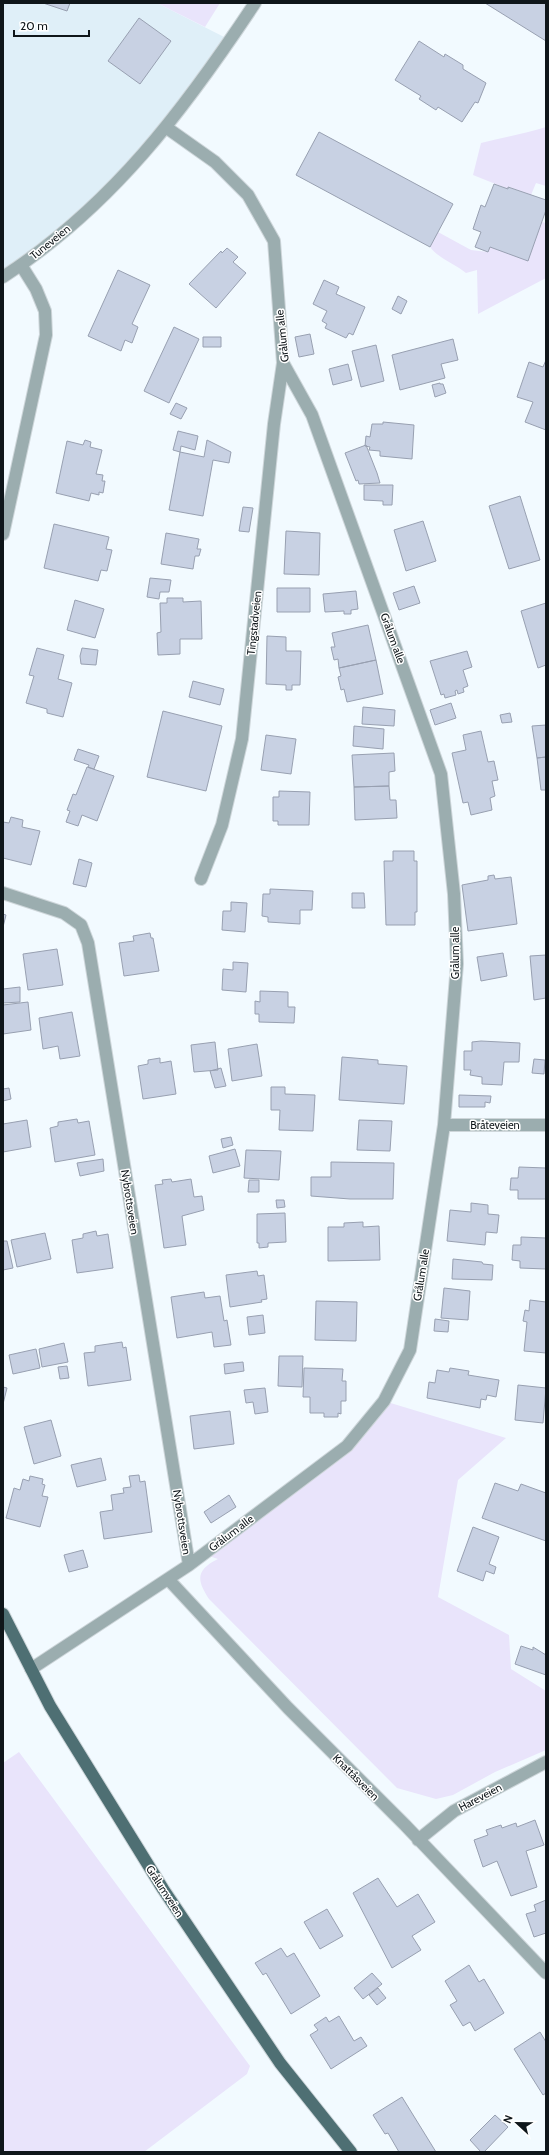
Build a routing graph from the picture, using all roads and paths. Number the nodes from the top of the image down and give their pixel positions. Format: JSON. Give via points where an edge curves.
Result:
{"nodes":[{"id":1,"x":255,"y":3,"type":"edge"},
{"id":2,"x":167,"y":128,"type":"junction"},
{"id":3,"x":21,"y":265,"type":"junction"},
{"id":4,"x":3,"y":277,"type":"edge"},
{"id":5,"x":283,"y":363,"type":"junction"},
{"id":6,"x":3,"y":534,"type":"edge"},
{"id":7,"x":201,"y":879,"type":"dead end"},
{"id":8,"x":3,"y":893,"type":"edge"},
{"id":9,"x":444,"y":1125,"type":"junction"},
{"id":10,"x":546,"y":1125,"type":"edge"},
{"id":11,"x":189,"y":1565,"type":"junction"},
{"id":12,"x":168,"y":1578,"type":"junction"},
{"id":13,"x":3,"y":1614,"type":"edge"},
{"id":14,"x":31,"y":1669,"type":"junction"},
{"id":15,"x":546,"y":1762,"type":"edge"},
{"id":16,"x":418,"y":1840,"type":"junction"},
{"id":17,"x":546,"y":1973,"type":"edge"},
{"id":18,"x":351,"y":2152,"type":"edge"}],
"edges":[{"from":1,"to":2,"type":"street","name":"Tuneveien","via":[[210,72]]},
{"from":2,"to":3,"type":"street","name":"Tuneveien","via":[[112,188],[58,237]]},
{"from":2,"to":5,"type":"street","name":"Grålum alle","via":[[215,162],[248,195],[274,241]]},
{"from":3,"to":4,"type":"street"},
{"from":3,"to":6,"type":"street","name":"Tuneveien","via":[[45,311],[46,335]]},
{"from":5,"to":7,"type":"street","name":"Tingstadveien","via":[[274,424],[242,739],[222,825]]},
{"from":5,"to":9,"type":"street","name":"Grålum alle","via":[[312,415],[442,774],[454,894],[457,964]]},
{"from":8,"to":11,"type":"street","name":"Nybrottsveien","via":[[64,913],[80,925],[88,943]]},
{"from":9,"to":10,"type":"street","name":"Bråteveien"},
{"from":9,"to":11,"type":"street","name":"Grålum alle","via":[[410,1350],[384,1400],[347,1446]]},
{"from":11,"to":12,"type":"street","name":"Grålum alle"},
{"from":12,"to":14,"type":"street","name":"Grålum alle"},
{"from":12,"to":16,"type":"street","name":"Knattåsveien","via":[[288,1708]]},
{"from":13,"to":14,"type":"main road","name":"Grålumveien"},
{"from":14,"to":18,"type":"main road","name":"Grålumveien","via":[[88,1768],[163,1889],[280,2063]]},
{"from":15,"to":16,"type":"street","name":"Hareveien","via":[[454,1811]]},
{"from":16,"to":17,"type":"street","name":"Knattåsveien"}]}
